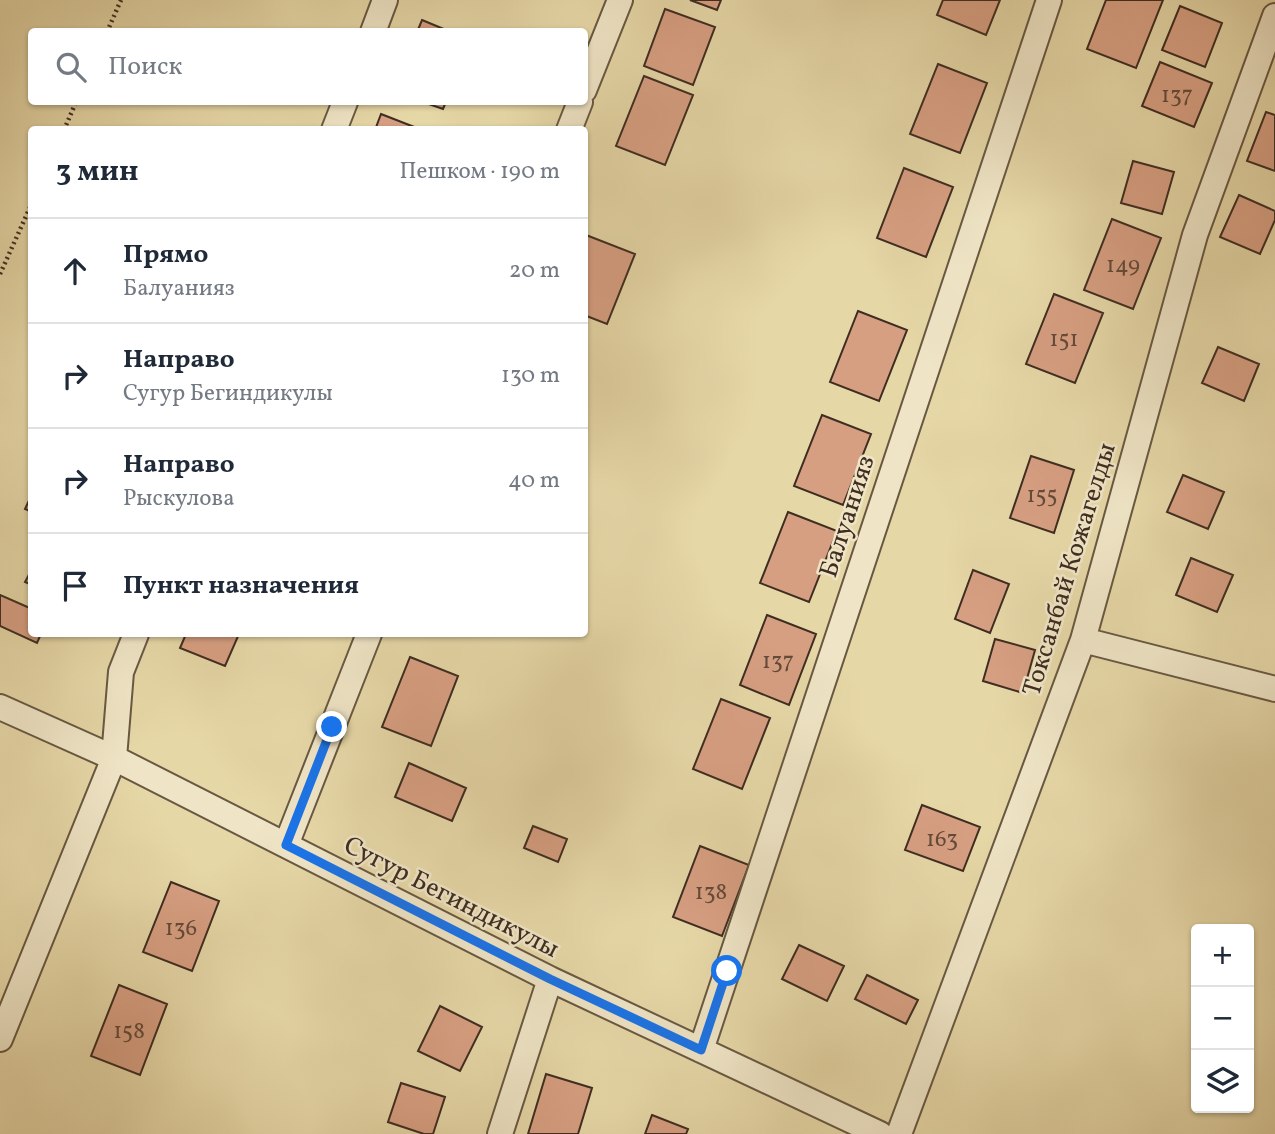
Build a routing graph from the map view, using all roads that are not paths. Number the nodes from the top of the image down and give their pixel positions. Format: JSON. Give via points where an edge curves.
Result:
{"nodes":[{"id":1,"x":385,"y":0,"type":"edge"},
{"id":2,"x":620,"y":0,"type":"edge"},
{"id":3,"x":1049,"y":0,"type":"edge"},
{"id":4,"x":1275,"y":16,"type":"edge"},
{"id":5,"x":374,"y":28,"type":"edge"},
{"id":6,"x":588,"y":80,"type":"edge"},
{"id":7,"x":344,"y":105,"type":"edge"},
{"id":8,"x":579,"y":105,"type":"edge"},
{"id":9,"x":336,"y":126,"type":"edge"},
{"id":10,"x":571,"y":126,"type":"edge"},
{"id":11,"x":135,"y":637,"type":"edge"},
{"id":12,"x":368,"y":637,"type":"edge"},
{"id":13,"x":1083,"y":640,"type":"junction"},
{"id":14,"x":1275,"y":689,"type":"edge"},
{"id":15,"x":0,"y":707,"type":"edge"},
{"id":16,"x":114,"y":758,"type":"junction"},
{"id":17,"x":286,"y":845,"type":"junction"},
{"id":18,"x":550,"y":979,"type":"junction"},
{"id":19,"x":0,"y":1040,"type":"edge"},
{"id":20,"x":701,"y":1050,"type":"junction"},
{"id":21,"x":500,"y":1134,"type":"edge"},
{"id":22,"x":880,"y":1134,"type":"edge"},
{"id":23,"x":899,"y":1134,"type":"edge"}],
"edges":[{"from":1,"to":5,"type":"street"},
{"from":2,"to":6,"type":"street"},
{"from":3,"to":20,"type":"street","name":"Балуанияз"},
{"from":4,"to":13,"type":"street","name":"Токсанбай Кожагелды","via":[[1195,236]]},
{"from":7,"to":9,"type":"street"},
{"from":8,"to":10,"type":"street"},
{"from":11,"to":16,"type":"street","via":[[121,672]]},
{"from":12,"to":17,"type":"street"},
{"from":13,"to":14,"type":"street"},
{"from":13,"to":23,"type":"street","name":"Токсанбай Кожагелды"},
{"from":15,"to":16,"type":"street","name":"Сугур Бегиндикулы"},
{"from":16,"to":17,"type":"street","name":"Сугур Бегиндикулы"},
{"from":16,"to":19,"type":"street"},
{"from":17,"to":18,"type":"street","name":"Сугур Бегиндикулы"},
{"from":18,"to":20,"type":"street","name":"Сугур Бегиндикулы"},
{"from":18,"to":21,"type":"street"},
{"from":20,"to":22,"type":"street","name":"Сугур Бегиндикулы"}]}
